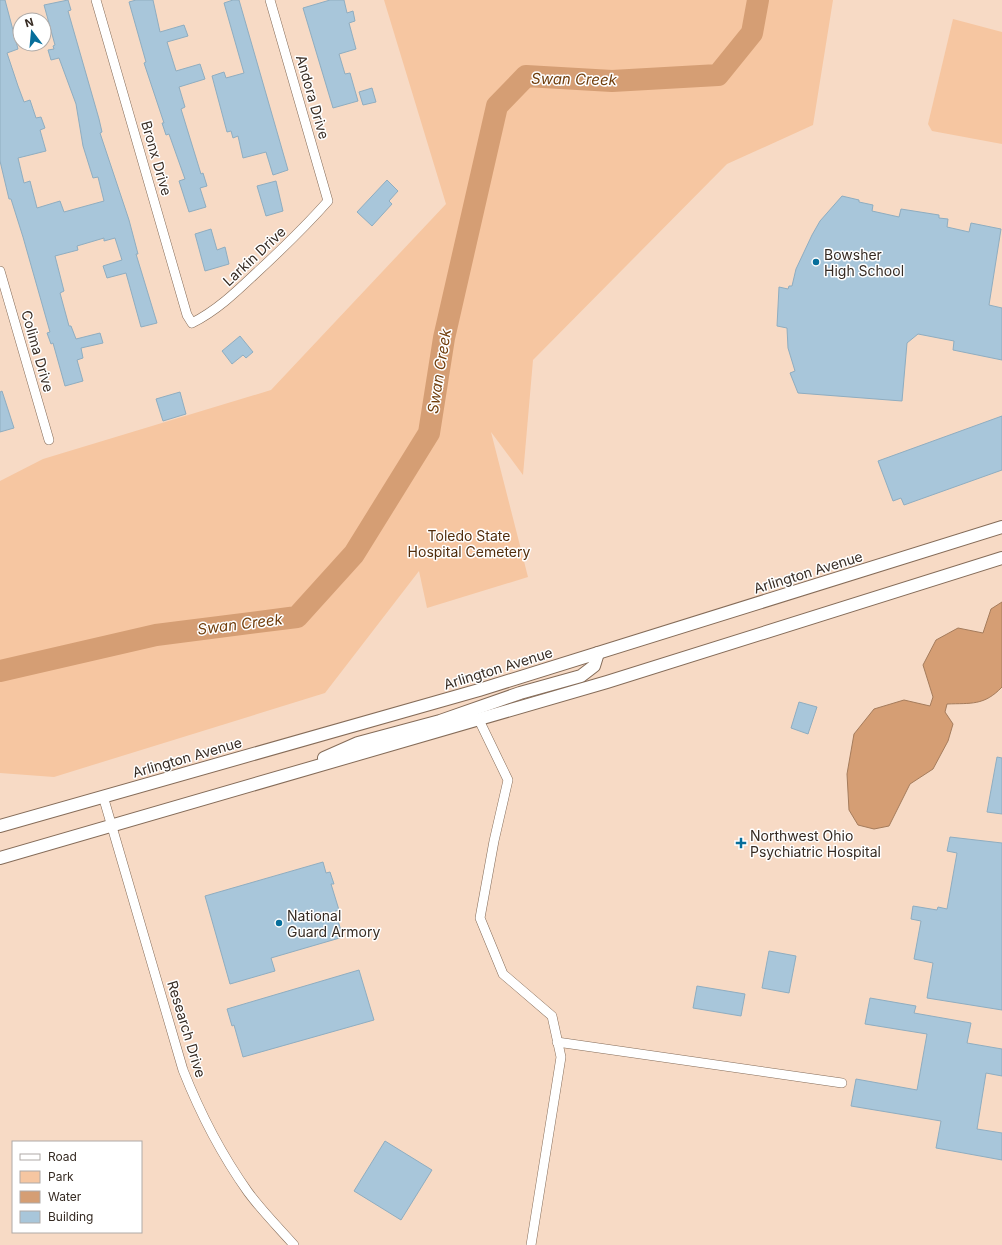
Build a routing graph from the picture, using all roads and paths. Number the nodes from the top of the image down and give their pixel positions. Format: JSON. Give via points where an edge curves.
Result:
{"nodes":[{"id":1,"x":96,"y":0,"type":"edge"},
{"id":2,"x":270,"y":0,"type":"edge"},
{"id":3,"x":328,"y":201,"type":"joint"},
{"id":4,"x":0,"y":270,"type":"edge"},
{"id":5,"x":192,"y":324,"type":"joint"},
{"id":6,"x":49,"y":440,"type":"dead end"},
{"id":7,"x":1002,"y":527,"type":"edge"},
{"id":8,"x":1002,"y":558,"type":"edge"},
{"id":9,"x":598,"y":654,"type":"junction"},
{"id":10,"x":479,"y":720,"type":"junction"},
{"id":11,"x":275,"y":778,"type":"junction"},
{"id":12,"x":103,"y":796,"type":"junction"},
{"id":13,"x":112,"y":825,"type":"junction"},
{"id":14,"x":0,"y":826,"type":"edge"},
{"id":15,"x":0,"y":858,"type":"edge"},
{"id":16,"x":557,"y":1042,"type":"junction"},
{"id":17,"x":842,"y":1083,"type":"dead end"},
{"id":18,"x":294,"y":1245,"type":"edge"},
{"id":19,"x":531,"y":1245,"type":"edge"}],
"edges":[{"from":1,"to":5,"type":"street","name":"Bronx Drive"},
{"from":2,"to":3,"type":"street","name":"Andora Drive"},
{"from":3,"to":5,"type":"street","name":"Larkin Drive","via":[[297,235],[238,290],[209,315]]},
{"from":4,"to":6,"type":"street","name":"Colima Drive"},
{"from":7,"to":9,"type":"street","name":"Arlington Avenue"},
{"from":8,"to":10,"type":"street"},
{"from":9,"to":11,"type":"street","via":[[594,666],[581,676],[520,693],[440,721],[358,743]]},
{"from":9,"to":12,"type":"street","name":"Arlington Avenue"},
{"from":10,"to":11,"type":"street"},
{"from":10,"to":16,"type":"street","via":[[508,780],[480,918],[503,974],[552,1016]]},
{"from":11,"to":13,"type":"street"},
{"from":12,"to":13,"type":"street","name":"Research Drive"},
{"from":12,"to":14,"type":"street","name":"Arlington Avenue"},
{"from":13,"to":15,"type":"street"},
{"from":13,"to":18,"type":"street","name":"Research Drive","via":[[183,1070],[196,1103],[230,1166],[249,1193]]},
{"from":16,"to":17,"type":"street"},
{"from":16,"to":19,"type":"street","via":[[561,1057]]}]}
